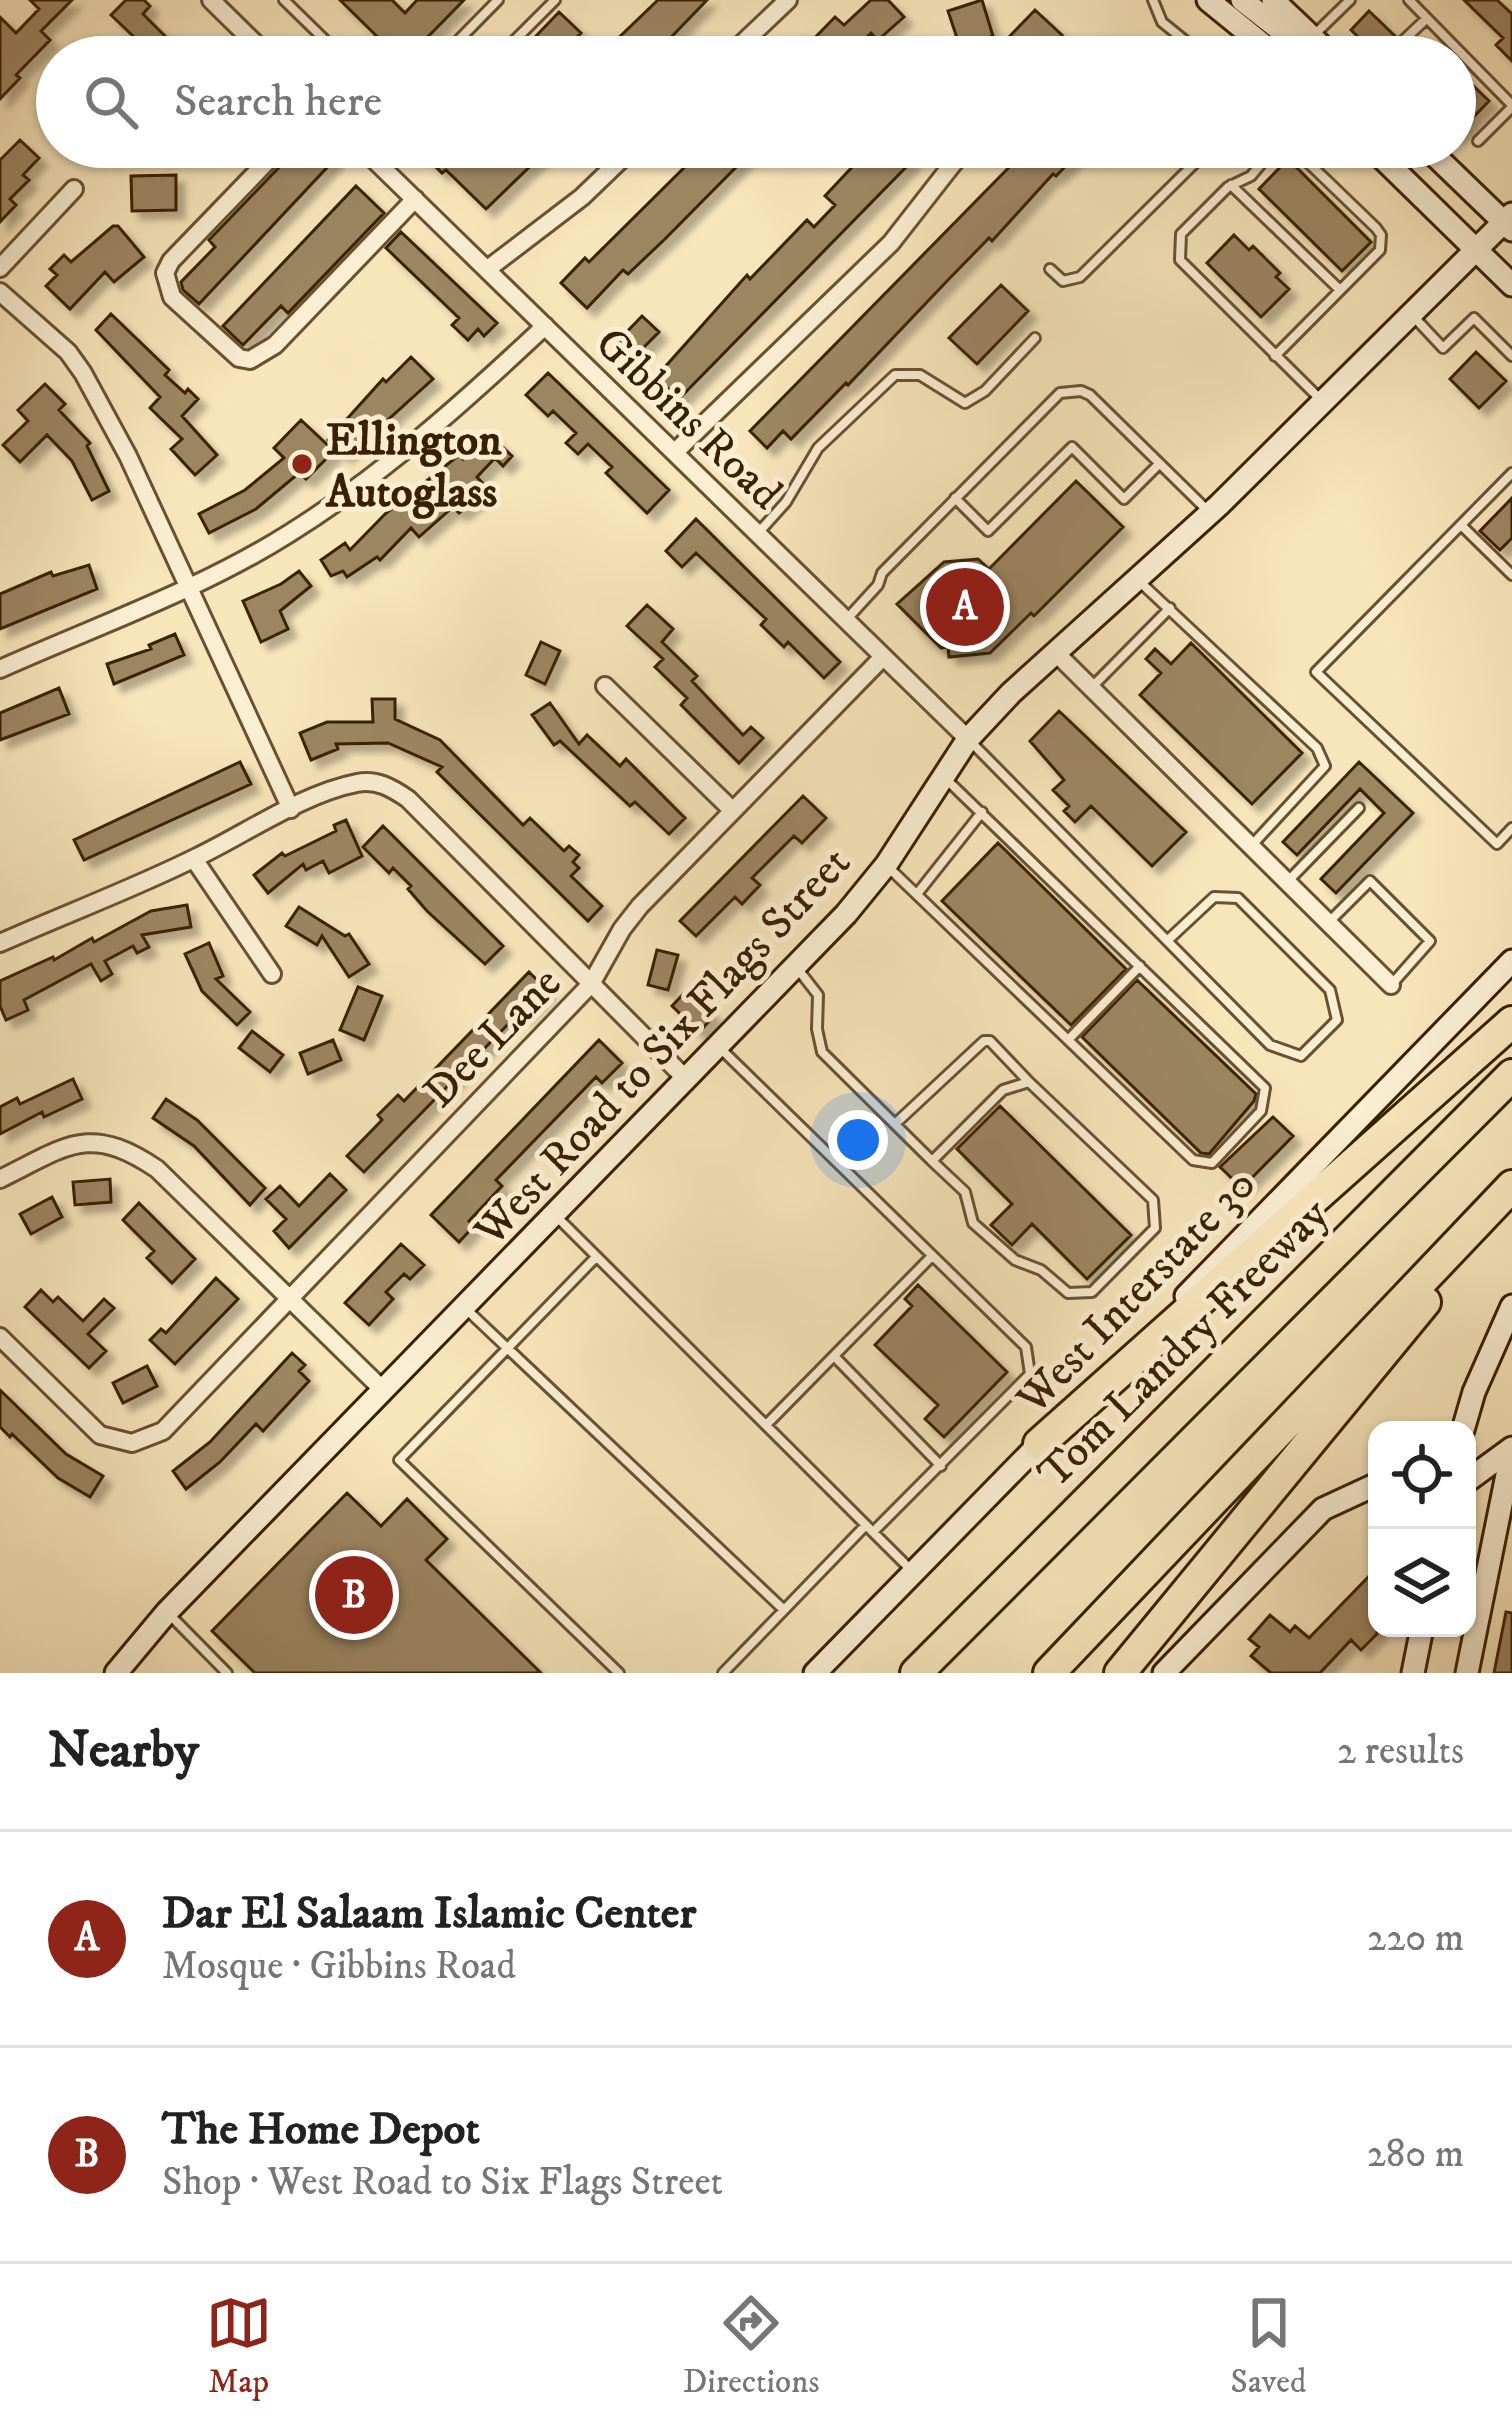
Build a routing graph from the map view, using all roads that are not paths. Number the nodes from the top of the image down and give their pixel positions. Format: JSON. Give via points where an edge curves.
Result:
{"nodes":[{"id":1,"x":211,"y":0,"type":"edge"},
{"id":2,"x":284,"y":0,"type":"edge"},
{"id":3,"x":498,"y":0,"type":"edge"},
{"id":4,"x":555,"y":0,"type":"edge"},
{"id":5,"x":788,"y":0,"type":"edge"},
{"id":6,"x":1153,"y":0,"type":"edge"},
{"id":7,"x":1208,"y":0,"type":"edge"},
{"id":8,"x":1242,"y":0,"type":"edge"},
{"id":9,"x":1273,"y":0,"type":"edge"},
{"id":10,"x":1350,"y":0,"type":"edge"},
{"id":11,"x":1409,"y":0,"type":"edge"},
{"id":12,"x":1426,"y":19,"type":"junction"},
{"id":13,"x":248,"y":36,"type":"edge"},
{"id":14,"x":321,"y":36,"type":"edge"},
{"id":15,"x":463,"y":36,"type":"edge"},
{"id":16,"x":519,"y":36,"type":"edge"},
{"id":17,"x":750,"y":36,"type":"edge"},
{"id":18,"x":1179,"y":36,"type":"edge"},
{"id":19,"x":1252,"y":36,"type":"edge"},
{"id":20,"x":1288,"y":36,"type":"edge"},
{"id":21,"x":1311,"y":36,"type":"joint"},
{"id":22,"x":1408,"y":36,"type":"edge"},
{"id":23,"x":1443,"y":36,"type":"edge"},
{"id":24,"x":1476,"y":70,"type":"edge"},
{"id":25,"x":1512,"y":106,"type":"edge"},
{"id":26,"x":1478,"y":141,"type":"dead end"},
{"id":27,"x":261,"y":168,"type":"edge"},
{"id":28,"x":612,"y":168,"type":"edge"},
{"id":29,"x":949,"y":168,"type":"edge"},
{"id":30,"x":1190,"y":168,"type":"edge"},
{"id":31,"x":1258,"y":168,"type":"edge"},
{"id":32,"x":1313,"y":168,"type":"edge"},
{"id":33,"x":1392,"y":168,"type":"edge"},
{"id":34,"x":1449,"y":168,"type":"edge"},
{"id":35,"x":385,"y":170,"type":"edge"},
{"id":36,"x":1232,"y":185,"type":"junction"},
{"id":37,"x":74,"y":189,"type":"dead end"},
{"id":38,"x":415,"y":200,"type":"junction"},
{"id":39,"x":1509,"y":222,"type":"edge"},
{"id":40,"x":1476,"y":250,"type":"junction"},
{"id":41,"x":0,"y":268,"type":"edge"},
{"id":42,"x":488,"y":268,"type":"junction"},
{"id":43,"x":1049,"y":269,"type":"dead end"},
{"id":44,"x":1512,"y":285,"type":"edge"},
{"id":45,"x":1340,"y":290,"type":"junction"},
{"id":46,"x":0,"y":292,"type":"edge"},
{"id":47,"x":1412,"y":316,"type":"junction"},
{"id":48,"x":545,"y":326,"type":"junction"},
{"id":49,"x":1035,"y":338,"type":"dead end"},
{"id":50,"x":1275,"y":356,"type":"junction"},
{"id":51,"x":1512,"y":356,"type":"edge"},
{"id":52,"x":1324,"y":403,"type":"junction"},
{"id":53,"x":676,"y":451,"type":"junction"},
{"id":54,"x":1159,"y":464,"type":"junction"},
{"id":55,"x":1512,"y":473,"type":"edge"},
{"id":56,"x":955,"y":498,"type":"junction"},
{"id":57,"x":1210,"y":513,"type":"junction"},
{"id":58,"x":1461,"y":525,"type":"junction"},
{"id":59,"x":758,"y":533,"type":"junction"},
{"id":60,"x":1512,"y":575,"type":"edge"},
{"id":61,"x":1138,"y":580,"type":"junction"},
{"id":62,"x":189,"y":585,"type":"junction"},
{"id":63,"x":1170,"y":608,"type":"junction"},
{"id":64,"x":845,"y":621,"type":"junction"},
{"id":65,"x":1057,"y":654,"type":"junction"},
{"id":66,"x":882,"y":658,"type":"junction"},
{"id":67,"x":0,"y":669,"type":"edge"},
{"id":68,"x":605,"y":686,"type":"dead end"},
{"id":69,"x":1091,"y":688,"type":"junction"},
{"id":70,"x":968,"y":739,"type":"junction"},
{"id":71,"x":944,"y":777,"type":"junction"},
{"id":72,"x":1359,"y":808,"type":"dead end"},
{"id":73,"x":291,"y":809,"type":"junction"},
{"id":74,"x":732,"y":810,"type":"junction"},
{"id":75,"x":982,"y":812,"type":"junction"},
{"id":76,"x":1512,"y":828,"type":"edge"},
{"id":77,"x":1252,"y":846,"type":"junction"},
{"id":78,"x":194,"y":859,"type":"junction"},
{"id":79,"x":886,"y":865,"type":"junction"},
{"id":80,"x":1288,"y":881,"type":"junction"},
{"id":81,"x":916,"y":894,"type":"junction"},
{"id":82,"x":1328,"y":922,"type":"junction"},
{"id":83,"x":1168,"y":940,"type":"junction"},
{"id":84,"x":0,"y":943,"type":"edge"},
{"id":85,"x":1512,"y":961,"type":"edge"},
{"id":86,"x":796,"y":966,"type":"junction"},
{"id":87,"x":1140,"y":966,"type":"junction"},
{"id":88,"x":272,"y":974,"type":"dead end"},
{"id":89,"x":591,"y":985,"type":"junction"},
{"id":90,"x":1391,"y":985,"type":"joint"},
{"id":91,"x":1512,"y":1022,"type":"edge"},
{"id":92,"x":1068,"y":1040,"type":"junction"},
{"id":93,"x":719,"y":1047,"type":"junction"},
{"id":94,"x":1512,"y":1075,"type":"edge"},
{"id":95,"x":687,"y":1080,"type":"junction"},
{"id":96,"x":1029,"y":1082,"type":"junction"},
{"id":97,"x":896,"y":1124,"type":"junction"},
{"id":98,"x":932,"y":1161,"type":"junction"},
{"id":99,"x":0,"y":1179,"type":"edge"},
{"id":100,"x":1512,"y":1191,"type":"edge"},
{"id":101,"x":555,"y":1216,"type":"junction"},
{"id":102,"x":932,"y":1256,"type":"junction"},
{"id":103,"x":596,"y":1257,"type":"junction"},
{"id":104,"x":288,"y":1301,"type":"junction"},
{"id":105,"x":1512,"y":1306,"type":"edge"},
{"id":106,"x":465,"y":1308,"type":"junction"},
{"id":107,"x":0,"y":1337,"type":"edge"},
{"id":108,"x":507,"y":1348,"type":"junction"},
{"id":109,"x":834,"y":1356,"type":"junction"},
{"id":110,"x":384,"y":1391,"type":"junction"},
{"id":111,"x":1466,"y":1421,"type":"edge"},
{"id":112,"x":766,"y":1425,"type":"junction"},
{"id":113,"x":1040,"y":1444,"type":"junction"},
{"id":114,"x":1512,"y":1449,"type":"edge"},
{"id":115,"x":941,"y":1466,"type":"junction"},
{"id":116,"x":1476,"y":1474,"type":"edge"},
{"id":117,"x":1368,"y":1488,"type":"edge"},
{"id":118,"x":870,"y":1528,"type":"junction"},
{"id":119,"x":913,"y":1572,"type":"junction"},
{"id":120,"x":784,"y":1610,"type":"junction"},
{"id":121,"x":167,"y":1612,"type":"junction"},
{"id":122,"x":1420,"y":1637,"type":"edge"},
{"id":123,"x":116,"y":1673,"type":"edge"},
{"id":124,"x":227,"y":1673,"type":"edge"},
{"id":125,"x":620,"y":1673,"type":"edge"},
{"id":126,"x":724,"y":1673,"type":"edge"},
{"id":127,"x":815,"y":1673,"type":"edge"},
{"id":128,"x":916,"y":1673,"type":"edge"},
{"id":129,"x":1049,"y":1673,"type":"edge"},
{"id":130,"x":1120,"y":1673,"type":"edge"},
{"id":131,"x":1164,"y":1673,"type":"edge"},
{"id":132,"x":1413,"y":1673,"type":"edge"},
{"id":133,"x":1468,"y":1673,"type":"edge"}],
"edges":[{"from":1,"to":13,"type":"street"},
{"from":2,"to":14,"type":"lane"},
{"from":3,"to":15,"type":"lane"},
{"from":4,"to":16,"type":"lane"},
{"from":5,"to":17,"type":"street"},
{"from":6,"to":18,"type":"lane"},
{"from":7,"to":19,"type":"main road"},
{"from":8,"to":20,"type":"main road"},
{"from":9,"to":21,"type":"main road"},
{"from":10,"to":21,"type":"lane"},
{"from":11,"to":12,"type":"lane"},
{"from":12,"to":22,"type":"lane"},
{"from":12,"to":23,"type":"lane"},
{"from":24,"to":25,"type":"lane"},
{"from":25,"to":26,"type":"lane"},
{"from":27,"to":38,"type":"street","via":[[165,273],[172,297],[239,358],[265,355]]},
{"from":28,"to":42,"type":"street"},
{"from":29,"to":53,"type":"street","via":[[890,243]]},
{"from":30,"to":43,"type":"lane","via":[[1080,277],[1063,281]]},
{"from":31,"to":36,"type":"lane"},
{"from":32,"to":45,"type":"lane","via":[[1382,235],[1380,250]]},
{"from":33,"to":40,"type":"main road"},
{"from":34,"to":39,"type":"main road"},
{"from":35,"to":38,"type":"street","name":"Gibbins Road"},
{"from":36,"to":45,"type":"lane"},
{"from":36,"to":50,"type":"lane","via":[[1181,234],[1180,260]]},
{"from":37,"to":41,"type":"street"},
{"from":38,"to":42,"type":"street","name":"Gibbins Road"},
{"from":39,"to":40,"type":"main road","name":"West Road to Six Flags Street"},
{"from":40,"to":44,"type":"main road"},
{"from":40,"to":47,"type":"main road","name":"West Road to Six Flags Street"},
{"from":42,"to":48,"type":"street","name":"Gibbins Road"},
{"from":45,"to":50,"type":"lane"},
{"from":46,"to":62,"type":"street","via":[[83,373]]},
{"from":47,"to":51,"type":"lane","via":[[1443,348],[1474,317]]},
{"from":47,"to":52,"type":"main road","name":"West Road to Six Flags Street"},
{"from":48,"to":53,"type":"street","name":"Gibbins Road"},
{"from":48,"to":62,"type":"street","via":[[371,478],[287,535]]},
{"from":49,"to":59,"type":"lane","via":[[965,403],[920,375],[895,375],[818,448]]},
{"from":50,"to":52,"type":"lane"},
{"from":52,"to":57,"type":"main road","name":"West Road to Six Flags Street"},
{"from":53,"to":59,"type":"street","name":"Gibbins Road"},
{"from":54,"to":56,"type":"lane","via":[[1090,395],[1070,390],[1050,400]]},
{"from":54,"to":56,"type":"lane","via":[[1124,500],[1072,446],[988,531]]},
{"from":54,"to":57,"type":"lane"},
{"from":55,"to":58,"type":"lane"},
{"from":56,"to":64,"type":"lane"},
{"from":57,"to":61,"type":"main road","name":"West Road to Six Flags Street"},
{"from":58,"to":60,"type":"lane"},
{"from":58,"to":76,"type":"lane","via":[[1316,672],[1496,844]]},
{"from":59,"to":64,"type":"street","name":"Gibbins Road"},
{"from":61,"to":63,"type":"lane"},
{"from":61,"to":65,"type":"main road","name":"West Road to Six Flags Street"},
{"from":62,"to":67,"type":"street"},
{"from":62,"to":73,"type":"street"},
{"from":63,"to":69,"type":"lane"},
{"from":63,"to":77,"type":"lane","via":[[1317,748],[1325,766]]},
{"from":64,"to":66,"type":"street","name":"Gibbins Road"},
{"from":65,"to":69,"type":"street"},
{"from":65,"to":70,"type":"main road","name":"West Road to Six Flags Street"},
{"from":66,"to":70,"type":"street","name":"Gibbins Road"},
{"from":66,"to":74,"type":"street","name":"Dee Lane"},
{"from":68,"to":74,"type":"street"},
{"from":69,"to":77,"type":"street"},
{"from":70,"to":71,"type":"main road","name":"West Road to Six Flags Street"},
{"from":70,"to":83,"type":"lane"},
{"from":71,"to":75,"type":"lane"},
{"from":71,"to":79,"type":"main road","name":"West Road to Six Flags Street"},
{"from":72,"to":80,"type":"lane"},
{"from":73,"to":78,"type":"street"},
{"from":73,"to":89,"type":"street","via":[[352,784],[390,786]]},
{"from":74,"to":89,"type":"street","name":"Dee Lane","via":[[640,905]]},
{"from":75,"to":81,"type":"lane"},
{"from":75,"to":87,"type":"lane"},
{"from":77,"to":80,"type":"street"},
{"from":78,"to":84,"type":"street"},
{"from":78,"to":88,"type":"street"},
{"from":79,"to":81,"type":"lane"},
{"from":79,"to":86,"type":"main road","name":"West Road to Six Flags Street"},
{"from":80,"to":82,"type":"street"},
{"from":81,"to":92,"type":"lane"},
{"from":82,"to":90,"type":"street"},
{"from":82,"to":90,"type":"lane","via":[[1370,881],[1430,941]]},
{"from":83,"to":83,"type":"lane","via":[[1270,1045],[1301,1056],[1337,1019],[1330,990],[1238,898],[1214,897]]},
{"from":85,"to":113,"type":"main road","name":"West Interstate 30"},
{"from":86,"to":93,"type":"main road","name":"West Road to Six Flags Street"},
{"from":86,"to":97,"type":"lane","via":[[818,995],[822,1052]]},
{"from":87,"to":92,"type":"lane"},
{"from":87,"to":92,"type":"lane","via":[[1265,1088],[1261,1111],[1212,1162],[1193,1160]]},
{"from":89,"to":95,"type":"street"},
{"from":89,"to":104,"type":"street","name":"Dee Lane"},
{"from":91,"to":113,"type":"highway"},
{"from":93,"to":95,"type":"main road","name":"West Road to Six Flags Street"},
{"from":93,"to":102,"type":"lane"},
{"from":94,"to":128,"type":"highway","name":"Tom Landry Freeway"},
{"from":95,"to":101,"type":"main road","name":"West Road to Six Flags Street"},
{"from":96,"to":97,"type":"lane","via":[[984,1041]]},
{"from":96,"to":98,"type":"lane","via":[[1003,1090]]},
{"from":96,"to":98,"type":"lane","via":[[1153,1200],[1156,1228],[1092,1292],[1068,1293],[1015,1260],[974,1223],[965,1192]]},
{"from":97,"to":98,"type":"lane"},
{"from":99,"to":104,"type":"street","via":[[89,1141],[133,1152]]},
{"from":100,"to":129,"type":"highway"},
{"from":100,"to":130,"type":"highway"},
{"from":101,"to":103,"type":"lane"},
{"from":101,"to":106,"type":"main road","name":"West Road to Six Flags Street"},
{"from":102,"to":109,"type":"lane"},
{"from":102,"to":115,"type":"lane","via":[[1026,1347],[1030,1374]]},
{"from":103,"to":108,"type":"lane"},
{"from":103,"to":112,"type":"lane"},
{"from":104,"to":107,"type":"street","name":"Dee Lane","via":[[163,1431],[132,1443],[100,1435]]},
{"from":104,"to":110,"type":"street"},
{"from":105,"to":111,"type":"main road"},
{"from":106,"to":108,"type":"lane"},
{"from":106,"to":110,"type":"main road","name":"West Road to Six Flags Street"},
{"from":108,"to":120,"type":"lane"},
{"from":108,"to":125,"type":"lane","via":[[399,1460]]},
{"from":109,"to":112,"type":"lane"},
{"from":109,"to":115,"type":"lane"},
{"from":110,"to":121,"type":"main road","name":"West Road to Six Flags Street"},
{"from":112,"to":118,"type":"lane"},
{"from":113,"to":119,"type":"main road","name":"West Interstate 30"},
{"from":114,"to":116,"type":"main road"},
{"from":114,"to":133,"type":"main road"},
{"from":115,"to":118,"type":"lane"},
{"from":117,"to":131,"type":"main road","via":[[1323,1510]]},
{"from":118,"to":119,"type":"lane"},
{"from":118,"to":120,"type":"lane"},
{"from":119,"to":127,"type":"main road","name":"West Interstate 30"},
{"from":120,"to":126,"type":"lane"},
{"from":121,"to":123,"type":"main road","name":"West Road to Six Flags Street"},
{"from":121,"to":124,"type":"lane"},
{"from":122,"to":132,"type":"main road"}]}
